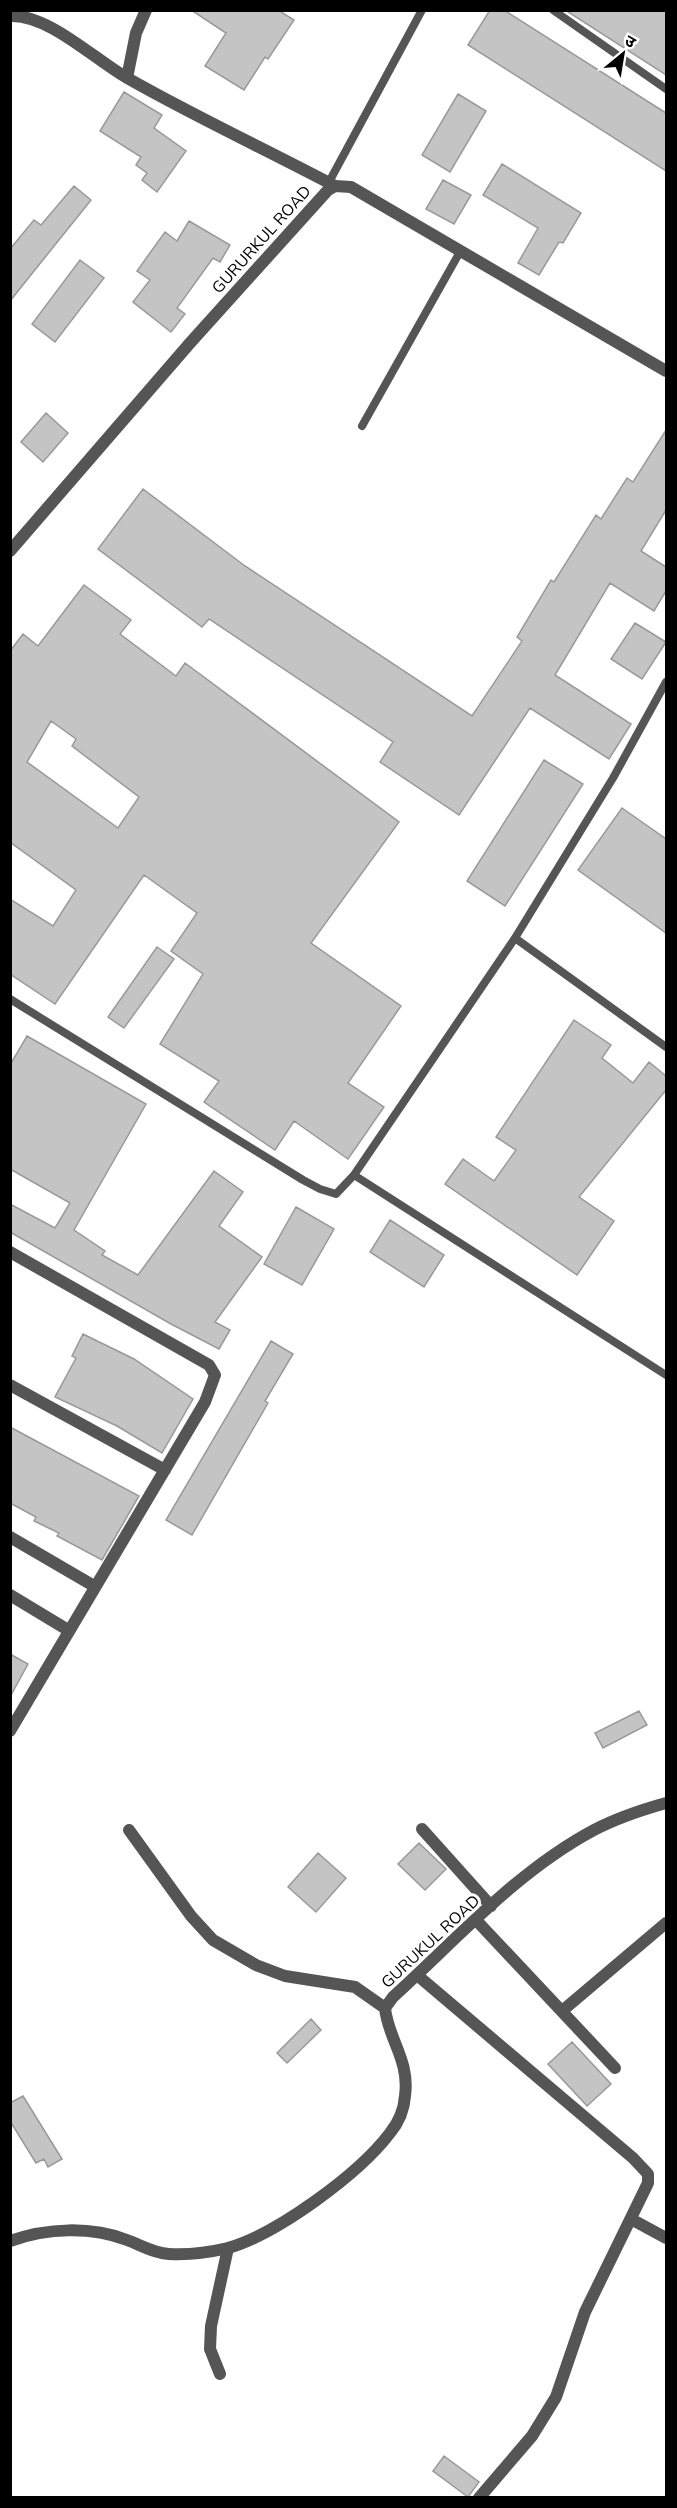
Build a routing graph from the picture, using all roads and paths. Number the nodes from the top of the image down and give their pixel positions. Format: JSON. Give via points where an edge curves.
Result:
{"nodes":[{"id":1,"x":146,"y":10,"type":"edge"},
{"id":2,"x":422,"y":10,"type":"edge"},
{"id":3,"x":553,"y":10,"type":"edge"},
{"id":4,"x":19,"y":14,"type":"edge"},
{"id":5,"x":127,"y":78,"type":"junction"},
{"id":6,"x":666,"y":89,"type":"edge"},
{"id":7,"x":332,"y":184,"type":"junction"},
{"id":8,"x":461,"y":250,"type":"junction"},
{"id":9,"x":666,"y":371,"type":"edge"},
{"id":10,"x":362,"y":426,"type":"dead end"},
{"id":11,"x":10,"y":551,"type":"edge"},
{"id":12,"x":666,"y":682,"type":"edge"},
{"id":13,"x":515,"y":938,"type":"junction"},
{"id":14,"x":10,"y":999,"type":"edge"},
{"id":15,"x":666,"y":1047,"type":"edge"},
{"id":16,"x":354,"y":1175,"type":"junction"},
{"id":17,"x":10,"y":1252,"type":"edge"},
{"id":18,"x":666,"y":1375,"type":"edge"},
{"id":19,"x":10,"y":1385,"type":"edge"},
{"id":20,"x":165,"y":1470,"type":"junction"},
{"id":21,"x":10,"y":1536,"type":"edge"},
{"id":22,"x":94,"y":1587,"type":"junction"},
{"id":23,"x":10,"y":1594,"type":"edge"},
{"id":24,"x":68,"y":1630,"type":"junction"},
{"id":25,"x":10,"y":1731,"type":"edge"},
{"id":26,"x":666,"y":1803,"type":"edge"},
{"id":27,"x":422,"y":1829,"type":"dead end"},
{"id":28,"x":129,"y":1830,"type":"dead end"},
{"id":29,"x":491,"y":1906,"type":"junction"},
{"id":30,"x":476,"y":1920,"type":"junction"},
{"id":31,"x":666,"y":1923,"type":"edge"},
{"id":32,"x":417,"y":1975,"type":"junction"},
{"id":33,"x":385,"y":2008,"type":"junction"},
{"id":34,"x":562,"y":2011,"type":"junction"},
{"id":35,"x":615,"y":2068,"type":"dead end"},
{"id":36,"x":631,"y":2219,"type":"junction"},
{"id":37,"x":666,"y":2238,"type":"edge"},
{"id":38,"x":10,"y":2241,"type":"edge"},
{"id":39,"x":228,"y":2248,"type":"junction"},
{"id":40,"x":220,"y":2374,"type":"dead end"},
{"id":41,"x":479,"y":2498,"type":"edge"}],
"edges":[{"from":1,"to":5,"type":"street","via":[[136,33]]},
{"from":2,"to":7,"type":"lane"},
{"from":3,"to":6,"type":"lane"},
{"from":4,"to":5,"type":"street","via":[[81,44]]},
{"from":5,"to":7,"type":"street"},
{"from":7,"to":8,"type":"street","name":"GURURKUL ROAD","via":[[351,187]]},
{"from":7,"to":11,"type":"street","name":"GURURKUL ROAD"},
{"from":8,"to":9,"type":"street","name":"GURURKUL ROAD"},
{"from":8,"to":10,"type":"lane"},
{"from":12,"to":13,"type":"lane","via":[[613,778]]},
{"from":13,"to":15,"type":"lane"},
{"from":13,"to":16,"type":"lane"},
{"from":14,"to":16,"type":"lane","via":[[320,1189],[336,1194]]},
{"from":16,"to":18,"type":"lane"},
{"from":17,"to":20,"type":"street","via":[[214,1371],[205,1402]]},
{"from":19,"to":20,"type":"street"},
{"from":20,"to":22,"type":"street"},
{"from":21,"to":22,"type":"street"},
{"from":22,"to":24,"type":"street"},
{"from":23,"to":24,"type":"street"},
{"from":24,"to":25,"type":"street"},
{"from":26,"to":29,"type":"street","name":"GURUKUL ROAD","via":[[594,1830],[548,1859]]},
{"from":27,"to":29,"type":"street"},
{"from":28,"to":33,"type":"street","via":[[213,1940],[256,1965],[285,1976],[356,1987]]},
{"from":29,"to":30,"type":"street","name":"GURUKUL ROAD"},
{"from":30,"to":32,"type":"street","name":"GURUKUL ROAD"},
{"from":30,"to":34,"type":"street"},
{"from":31,"to":34,"type":"street"},
{"from":32,"to":33,"type":"street","name":"GURUKUL ROAD"},
{"from":32,"to":36,"type":"street","via":[[648,2174],[648,2183]]},
{"from":33,"to":39,"type":"street","name":"GURUKUL ROAD","via":[[405,2073],[406,2094],[401,2115],[391,2132],[372,2154],[329,2189],[277,2226]]},
{"from":34,"to":35,"type":"street"},
{"from":36,"to":37,"type":"street"},
{"from":36,"to":41,"type":"street","via":[[585,2312],[563,2382],[547,2414]]},
{"from":38,"to":39,"type":"street","name":"GURUKUL ROAD","via":[[74,2230],[109,2235],[170,2254]]},
{"from":39,"to":40,"type":"street","via":[[211,2326],[210,2349]]}]}
